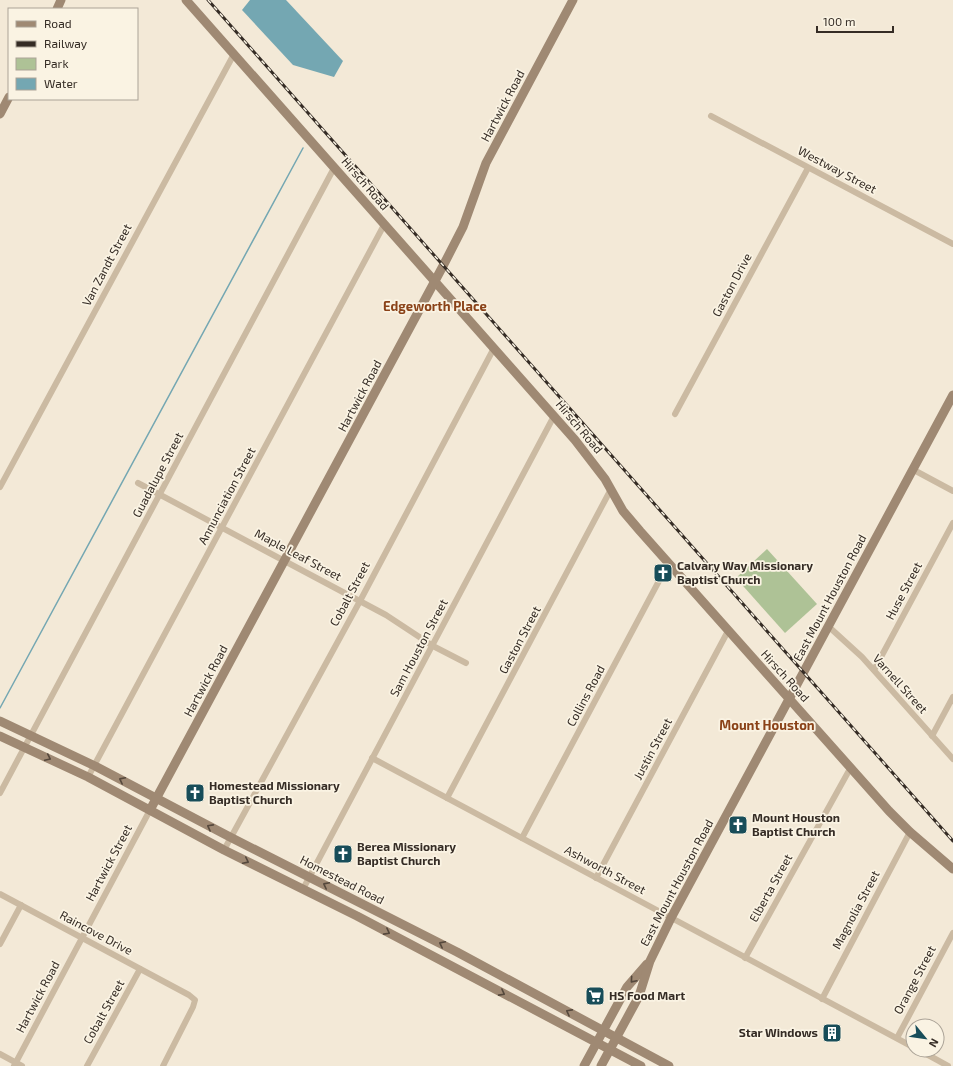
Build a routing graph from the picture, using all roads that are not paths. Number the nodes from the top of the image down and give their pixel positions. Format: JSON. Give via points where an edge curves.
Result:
{"nodes":[{"id":1,"x":186,"y":0,"type":"edge"},
{"id":2,"x":572,"y":0,"type":"edge"},
{"id":3,"x":234,"y":54,"type":"junction"},
{"id":4,"x":8,"y":100,"type":"edge"},
{"id":5,"x":0,"y":114,"type":"edge"},
{"id":6,"x":711,"y":116,"type":"dead end"},
{"id":7,"x":334,"y":168,"type":"junction"},
{"id":8,"x":808,"y":168,"type":"junction"},
{"id":9,"x":384,"y":225,"type":"junction"},
{"id":10,"x":953,"y":244,"type":"edge"},
{"id":11,"x":435,"y":281,"type":"junction"},
{"id":12,"x":494,"y":348,"type":"junction"},
{"id":13,"x":953,"y":395,"type":"edge"},
{"id":14,"x":675,"y":414,"type":"dead end"},
{"id":15,"x":554,"y":416,"type":"junction"},
{"id":16,"x":912,"y":469,"type":"junction"},
{"id":17,"x":138,"y":483,"type":"dead end"},
{"id":18,"x":0,"y":487,"type":"edge"},
{"id":19,"x":610,"y":491,"type":"junction"},
{"id":20,"x":953,"y":491,"type":"edge"},
{"id":21,"x":160,"y":495,"type":"junction"},
{"id":22,"x":953,"y":523,"type":"edge"},
{"id":23,"x":222,"y":528,"type":"junction"},
{"id":24,"x":285,"y":561,"type":"junction"},
{"id":25,"x":668,"y":564,"type":"junction"},
{"id":26,"x":360,"y":601,"type":"junction"},
{"id":27,"x":828,"y":626,"type":"junction"},
{"id":28,"x":728,"y":631,"type":"junction"},
{"id":29,"x":433,"y":646,"type":"junction"},
{"id":30,"x":466,"y":663,"type":"dead end"},
{"id":31,"x":874,"y":670,"type":"junction"},
{"id":32,"x":953,"y":697,"type":"edge"},
{"id":33,"x":790,"y":699,"type":"junction"},
{"id":34,"x":0,"y":721,"type":"edge"},
{"id":35,"x":0,"y":736,"type":"edge"},
{"id":36,"x":31,"y":736,"type":"junction"},
{"id":37,"x":932,"y":736,"type":"junction"},
{"id":38,"x":24,"y":747,"type":"junction"},
{"id":39,"x":372,"y":758,"type":"junction"},
{"id":40,"x":953,"y":759,"type":"edge"},
{"id":41,"x":95,"y":766,"type":"junction"},
{"id":42,"x":851,"y":767,"type":"junction"},
{"id":43,"x":88,"y":777,"type":"junction"},
{"id":44,"x":0,"y":793,"type":"edge"},
{"id":45,"x":157,"y":798,"type":"junction"},
{"id":46,"x":447,"y":798,"type":"junction"},
{"id":47,"x":150,"y":810,"type":"junction"},
{"id":48,"x":910,"y":832,"type":"junction"},
{"id":49,"x":230,"y":837,"type":"junction"},
{"id":50,"x":522,"y":838,"type":"junction"},
{"id":51,"x":224,"y":850,"type":"junction"},
{"id":52,"x":953,"y":869,"type":"edge"},
{"id":53,"x":309,"y":876,"type":"junction"},
{"id":54,"x":596,"y":878,"type":"junction"},
{"id":55,"x":303,"y":889,"type":"junction"},
{"id":56,"x":0,"y":894,"type":"edge"},
{"id":57,"x":21,"y":905,"type":"junction"},
{"id":58,"x":378,"y":911,"type":"junction"},
{"id":59,"x":672,"y":918,"type":"junction"},
{"id":60,"x":373,"y":924,"type":"junction"},
{"id":61,"x":953,"y":933,"type":"edge"},
{"id":62,"x":82,"y":938,"type":"junction"},
{"id":63,"x":0,"y":944,"type":"edge"},
{"id":64,"x":457,"y":952,"type":"junction"},
{"id":65,"x":745,"y":958,"type":"junction"},
{"id":66,"x":650,"y":961,"type":"junction"},
{"id":67,"x":451,"y":965,"type":"junction"},
{"id":68,"x":140,"y":969,"type":"junction"},
{"id":69,"x":525,"y":988,"type":"junction"},
{"id":70,"x":822,"y":999,"type":"junction"},
{"id":71,"x":518,"y":1001,"type":"junction"},
{"id":72,"x":603,"y":1030,"type":"junction"},
{"id":73,"x":617,"y":1038,"type":"junction"},
{"id":74,"x":897,"y":1038,"type":"junction"},
{"id":75,"x":596,"y":1042,"type":"junction"},
{"id":76,"x":905,"y":1042,"type":"edge"},
{"id":77,"x":610,"y":1050,"type":"junction"},
{"id":78,"x":0,"y":1054,"type":"edge"},
{"id":79,"x":934,"y":1058,"type":"edge"},
{"id":80,"x":17,"y":1065,"type":"edge"},
{"id":81,"x":87,"y":1066,"type":"edge"},
{"id":82,"x":163,"y":1066,"type":"edge"},
{"id":83,"x":584,"y":1066,"type":"edge"},
{"id":84,"x":601,"y":1066,"type":"edge"},
{"id":85,"x":640,"y":1066,"type":"edge"},
{"id":86,"x":669,"y":1066,"type":"edge"},
{"id":87,"x":948,"y":1066,"type":"edge"}],
"edges":[{"from":1,"to":3,"type":"main road","name":"Hirsch Road"},
{"from":2,"to":11,"type":"main road","name":"Hartwick Road","via":[[486,163],[463,227]]},
{"from":3,"to":7,"type":"main road","name":"Hirsch Road"},
{"from":3,"to":18,"type":"street","name":"Van Zandt Street"},
{"from":4,"to":5,"type":"main road"},
{"from":6,"to":8,"type":"street","name":"Westway Street"},
{"from":7,"to":9,"type":"main road","name":"Hirsch Road"},
{"from":7,"to":21,"type":"street","name":"Guadalupe Street"},
{"from":8,"to":10,"type":"street","name":"Westway Street"},
{"from":8,"to":14,"type":"street","name":"Gaston Drive"},
{"from":9,"to":11,"type":"main road","name":"Hirsch Road"},
{"from":9,"to":23,"type":"street","name":"Annunciation Street"},
{"from":11,"to":12,"type":"main road","name":"Hirsch Road"},
{"from":11,"to":24,"type":"main road","name":"Hartwick Road"},
{"from":12,"to":15,"type":"main road","name":"Hirsch Road"},
{"from":12,"to":26,"type":"street","name":"Cobalt Street"},
{"from":13,"to":16,"type":"main road","name":"East Mount Houston Road"},
{"from":15,"to":19,"type":"main road","name":"Hirsch Road","via":[[605,479]]},
{"from":15,"to":29,"type":"street","name":"Sam Houston Street"},
{"from":16,"to":20,"type":"street"},
{"from":16,"to":27,"type":"main road","name":"East Mount Houston Road"},
{"from":17,"to":21,"type":"street","name":"Maple Leaf Street"},
{"from":19,"to":25,"type":"main road","name":"Hirsch Road"},
{"from":19,"to":46,"type":"street","name":"Gaston Street"},
{"from":21,"to":23,"type":"street","name":"Maple Leaf Street"},
{"from":21,"to":36,"type":"street","name":"Guadalupe Street"},
{"from":22,"to":31,"type":"street","name":"Huse Street"},
{"from":23,"to":24,"type":"street","name":"Maple Leaf Street"},
{"from":23,"to":41,"type":"street","name":"Annunciation Street"},
{"from":24,"to":26,"type":"street","name":"Maple Leaf Street"},
{"from":24,"to":45,"type":"main road","name":"Hartwick Road"},
{"from":25,"to":28,"type":"main road","name":"Hirsch Road"},
{"from":25,"to":50,"type":"street","name":"Collins Road"},
{"from":26,"to":29,"type":"street","name":"Maple Leaf Street"},
{"from":26,"to":49,"type":"street","name":"Cobalt Street"},
{"from":27,"to":31,"type":"street","name":"Varnell Street","via":[[852,646]]},
{"from":27,"to":33,"type":"main road","name":"East Mount Houston Road"},
{"from":28,"to":33,"type":"main road","name":"Hirsch Road"},
{"from":28,"to":54,"type":"street","name":"Justin Street"},
{"from":29,"to":30,"type":"street","name":"Maple Leaf Street"},
{"from":29,"to":39,"type":"street","name":"Sam Houston Street"},
{"from":31,"to":37,"type":"street","name":"Varnell Street"},
{"from":32,"to":37,"type":"street"},
{"from":33,"to":42,"type":"main road","name":"Hirsch Road"},
{"from":33,"to":59,"type":"main road","name":"East Mount Houston Road"},
{"from":34,"to":36,"type":"main road","name":"Homestead Road"},
{"from":35,"to":38,"type":"main road","name":"Homestead Road"},
{"from":36,"to":38,"type":"street","name":"Guadalupe Street"},
{"from":36,"to":41,"type":"main road","name":"Homestead Road"},
{"from":37,"to":40,"type":"street","name":"Varnell Street"},
{"from":38,"to":43,"type":"main road","name":"Homestead Road","one_way":true},
{"from":38,"to":44,"type":"street","name":"Guadalupe Street"},
{"from":39,"to":46,"type":"street","name":"Ashworth Street"},
{"from":39,"to":53,"type":"street","name":"Sam Houston Street"},
{"from":41,"to":43,"type":"street","name":"Annunciation Street"},
{"from":45,"to":41,"type":"main road","name":"Homestead Road","one_way":true},
{"from":42,"to":48,"type":"main road","name":"Hirsch Road"},
{"from":42,"to":65,"type":"street","name":"Elberta Street"},
{"from":43,"to":47,"type":"main road","name":"Homestead Road"},
{"from":45,"to":47,"type":"main road","name":"Hartwick Street"},
{"from":49,"to":45,"type":"main road","name":"Homestead Road","one_way":true},
{"from":46,"to":50,"type":"street","name":"Ashworth Street"},
{"from":47,"to":51,"type":"main road","name":"Homestead Road"},
{"from":47,"to":62,"type":"street","name":"Hartwick Street"},
{"from":48,"to":52,"type":"main road","name":"Hirsch Road"},
{"from":48,"to":70,"type":"street","name":"Magnolia Street"},
{"from":49,"to":51,"type":"street","name":"Cobalt Street"},
{"from":49,"to":53,"type":"main road","name":"Homestead Road"},
{"from":50,"to":54,"type":"street","name":"Ashworth Street"},
{"from":51,"to":55,"type":"main road","name":"Homestead Road","one_way":true},
{"from":53,"to":55,"type":"street","name":"Sam Houston Street"},
{"from":58,"to":53,"type":"main road","name":"Homestead Road","one_way":true},
{"from":54,"to":59,"type":"street","name":"Ashworth Street"},
{"from":55,"to":60,"type":"main road","name":"Homestead Road"},
{"from":56,"to":57,"type":"street","name":"Raincove Drive"},
{"from":57,"to":62,"type":"street","name":"Raincove Drive"},
{"from":57,"to":63,"type":"street"},
{"from":58,"to":60,"type":"main road"},
{"from":64,"to":58,"type":"main road","name":"Homestead Road","one_way":true},
{"from":59,"to":65,"type":"street","name":"Ashworth Street"},
{"from":59,"to":66,"type":"main road","name":"East Mount Houston Road"},
{"from":60,"to":67,"type":"main road","name":"Homestead Road","one_way":true},
{"from":61,"to":74,"type":"street","name":"Orange Street"},
{"from":62,"to":68,"type":"street","name":"Raincove Drive"},
{"from":62,"to":80,"type":"street","name":"Hartwick Road"},
{"from":64,"to":67,"type":"main road"},
{"from":64,"to":69,"type":"main road","name":"Homestead Road"},
{"from":65,"to":70,"type":"street","name":"Ashworth Street"},
{"from":66,"to":72,"type":"main road","name":"East Mount Houston Road","one_way":true,"via":[[627,987]]},
{"from":66,"to":73,"type":"main road","name":"East Mount Houston Road","via":[[640,996]]},
{"from":67,"to":71,"type":"main road","name":"Homestead Road","one_way":true},
{"from":68,"to":81,"type":"street","name":"Cobalt Street"},
{"from":68,"to":82,"type":"street","name":"Raincove Drive","via":[[194,1000],[193,1007]]},
{"from":69,"to":71,"type":"main road"},
{"from":72,"to":69,"type":"main road","name":"Homestead Road","one_way":true},
{"from":70,"to":74,"type":"street","name":"Ashworth Street"},
{"from":71,"to":75,"type":"main road","name":"Homestead Road"},
{"from":72,"to":73,"type":"main road","name":"Homestead Road"},
{"from":72,"to":75,"type":"main road","name":"East Mount Houston Road"},
{"from":73,"to":77,"type":"main road","name":"East Mount Houston Road"},
{"from":73,"to":86,"type":"main road","name":"Homestead Road"},
{"from":74,"to":76,"type":"street","name":"Ashworth Street"},
{"from":75,"to":77,"type":"main road","name":"Homestead Road"},
{"from":75,"to":83,"type":"main road","name":"East Mount Houston Road"},
{"from":77,"to":84,"type":"main road","name":"East Mount Houston Road"},
{"from":77,"to":85,"type":"main road","name":"Homestead Road"},
{"from":78,"to":80,"type":"street"},
{"from":79,"to":87,"type":"street"}]}
